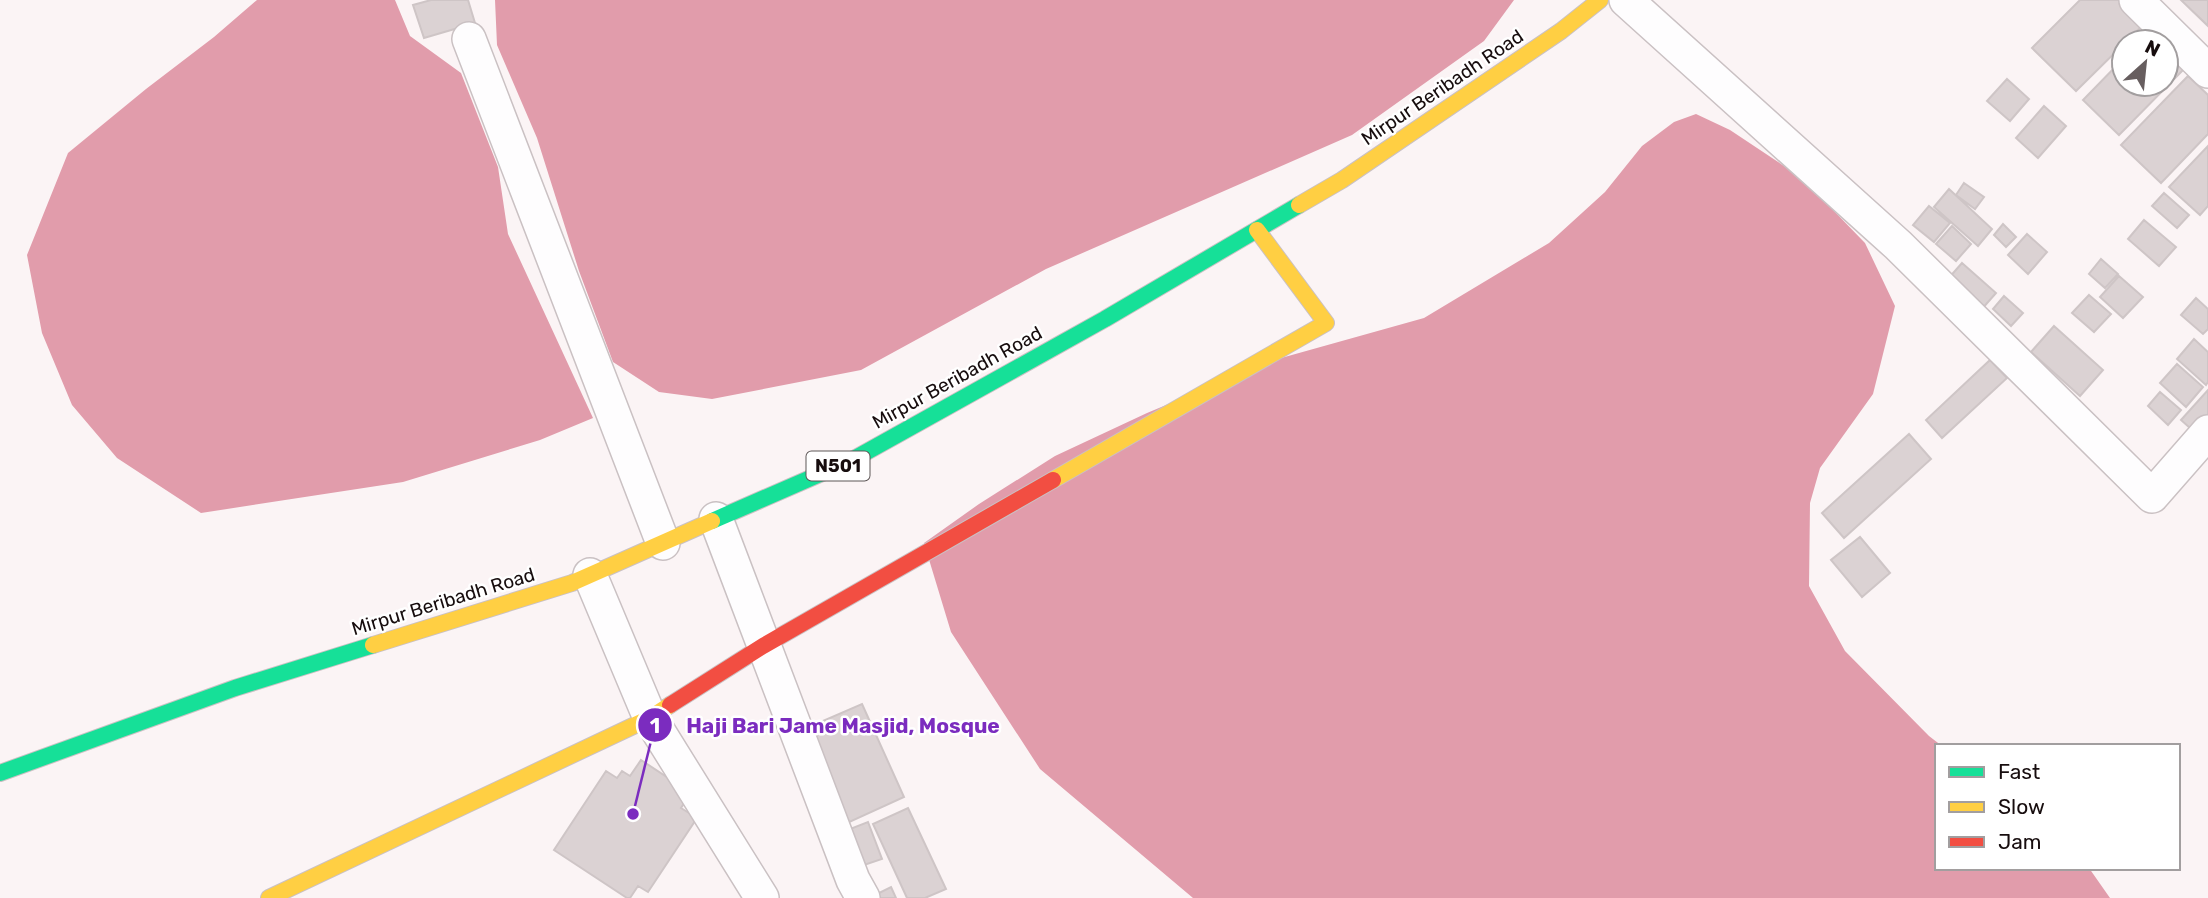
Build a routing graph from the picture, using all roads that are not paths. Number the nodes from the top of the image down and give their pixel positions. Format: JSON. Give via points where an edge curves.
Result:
{"nodes":[{"id":1,"x":1600,"y":0,"type":"edge"},
{"id":2,"x":1626,"y":0,"type":"edge"},
{"id":3,"x":2136,"y":0,"type":"edge"},
{"id":4,"x":468,"y":39,"type":"dead end"},
{"id":5,"x":2208,"y":72,"type":"edge"},
{"id":6,"x":1257,"y":230,"type":"junction"},
{"id":7,"x":2208,"y":432,"type":"edge"},
{"id":8,"x":716,"y":519,"type":"junction"},
{"id":9,"x":663,"y":543,"type":"junction"},
{"id":10,"x":590,"y":575,"type":"junction"},
{"id":11,"x":763,"y":646,"type":"junction"},
{"id":12,"x":650,"y":718,"type":"junction"},
{"id":13,"x":0,"y":773,"type":"edge"},
{"id":14,"x":269,"y":898,"type":"edge"},
{"id":15,"x":762,"y":898,"type":"edge"},
{"id":16,"x":863,"y":898,"type":"edge"}],
"edges":[{"from":1,"to":6,"type":"main road","name":"Mirpur Beribadh Road","number":"N501","via":[[1562,31],[1342,180]]},
{"from":2,"to":7,"type":"street","via":[[1898,245],[2152,496]]},
{"from":3,"to":5,"type":"street"},
{"from":4,"to":9,"type":"street"},
{"from":6,"to":8,"type":"main road","name":"Mirpur Beribadh Road","number":"N501","via":[[852,460]]},
{"from":6,"to":11,"type":"main road","via":[[1326,323]]},
{"from":8,"to":9,"type":"main road","name":"Mirpur Beribadh Road","number":"N501"},
{"from":8,"to":11,"type":"street"},
{"from":9,"to":10,"type":"main road","name":"Mirpur Beribadh Road","number":"N501"},
{"from":10,"to":12,"type":"street"},
{"from":10,"to":13,"type":"main road","name":"Mirpur Beribadh Road","number":"N501","via":[[235,688]]},
{"from":11,"to":12,"type":"main road"},
{"from":11,"to":16,"type":"street"},
{"from":12,"to":14,"type":"main road"},
{"from":12,"to":15,"type":"street"}]}
